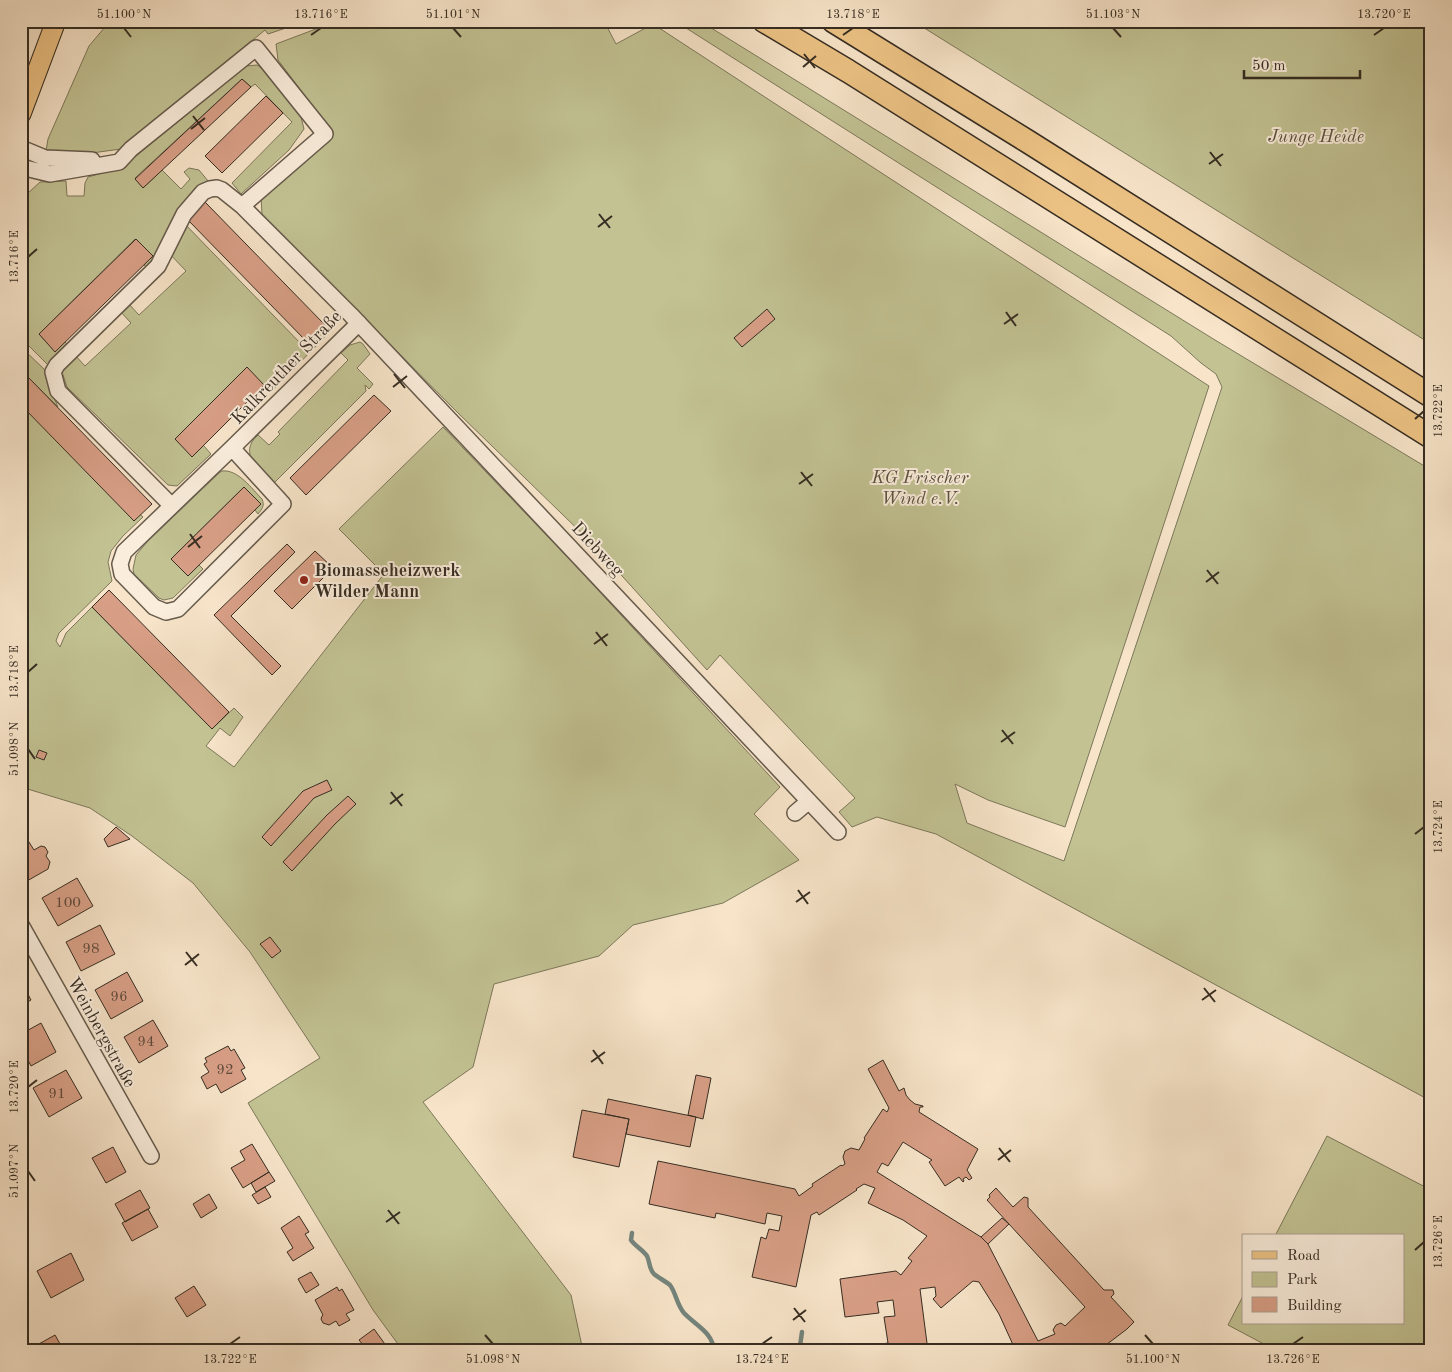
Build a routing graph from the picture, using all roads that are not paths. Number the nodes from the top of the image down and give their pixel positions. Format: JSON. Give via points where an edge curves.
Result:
{"nodes":[{"id":1,"x":56,"y":21,"type":"edge"},
{"id":2,"x":764,"y":21,"type":"edge"},
{"id":3,"x":833,"y":21,"type":"edge"},
{"id":4,"x":21,"y":114,"type":"edge"},
{"id":5,"x":21,"y":148,"type":"edge"},
{"id":6,"x":119,"y":162,"type":"junction"},
{"id":7,"x":21,"y":167,"type":"edge"},
{"id":8,"x":242,"y":206,"type":"junction"},
{"id":9,"x":359,"y":323,"type":"junction"},
{"id":10,"x":1431,"y":396,"type":"edge"},
{"id":11,"x":1431,"y":437,"type":"edge"},
{"id":12,"x":232,"y":448,"type":"junction"},
{"id":13,"x":171,"y":505,"type":"junction"},
{"id":14,"x":809,"y":801,"type":"junction"},
{"id":15,"x":795,"y":813,"type":"dead end"},
{"id":16,"x":838,"y":832,"type":"dead end"},
{"id":17,"x":21,"y":925,"type":"edge"},
{"id":18,"x":151,"y":1156,"type":"dead end"}],
"edges":[{"from":1,"to":4,"type":"main road"},
{"from":2,"to":11,"type":"highway"},
{"from":3,"to":10,"type":"highway"},
{"from":5,"to":6,"type":"street","via":[[45,158]]},
{"from":6,"to":7,"type":"street","via":[[50,174]]},
{"from":6,"to":8,"type":"street","via":[[256,48],[325,134]]},
{"from":8,"to":9,"type":"street","name":"Kalkreuther Straße"},
{"from":8,"to":13,"type":"street","name":"Kalkreuther Straße","via":[[218,188],[203,192],[184,214],[158,266],[53,372],[58,391]]},
{"from":9,"to":12,"type":"street","name":"Kalkreuther Straße"},
{"from":9,"to":14,"type":"street","name":"Diebweg"},
{"from":12,"to":13,"type":"street","name":"Kalkreuther Straße"},
{"from":12,"to":13,"type":"street","name":"Kalkreuther Straße","via":[[283,504],[178,609],[166,612],[154,607],[122,574],[120,564],[124,552]]},
{"from":14,"to":15,"type":"street"},
{"from":14,"to":16,"type":"street","name":"Diebweg"},
{"from":17,"to":18,"type":"street","name":"Weinbergstraße"}]}
